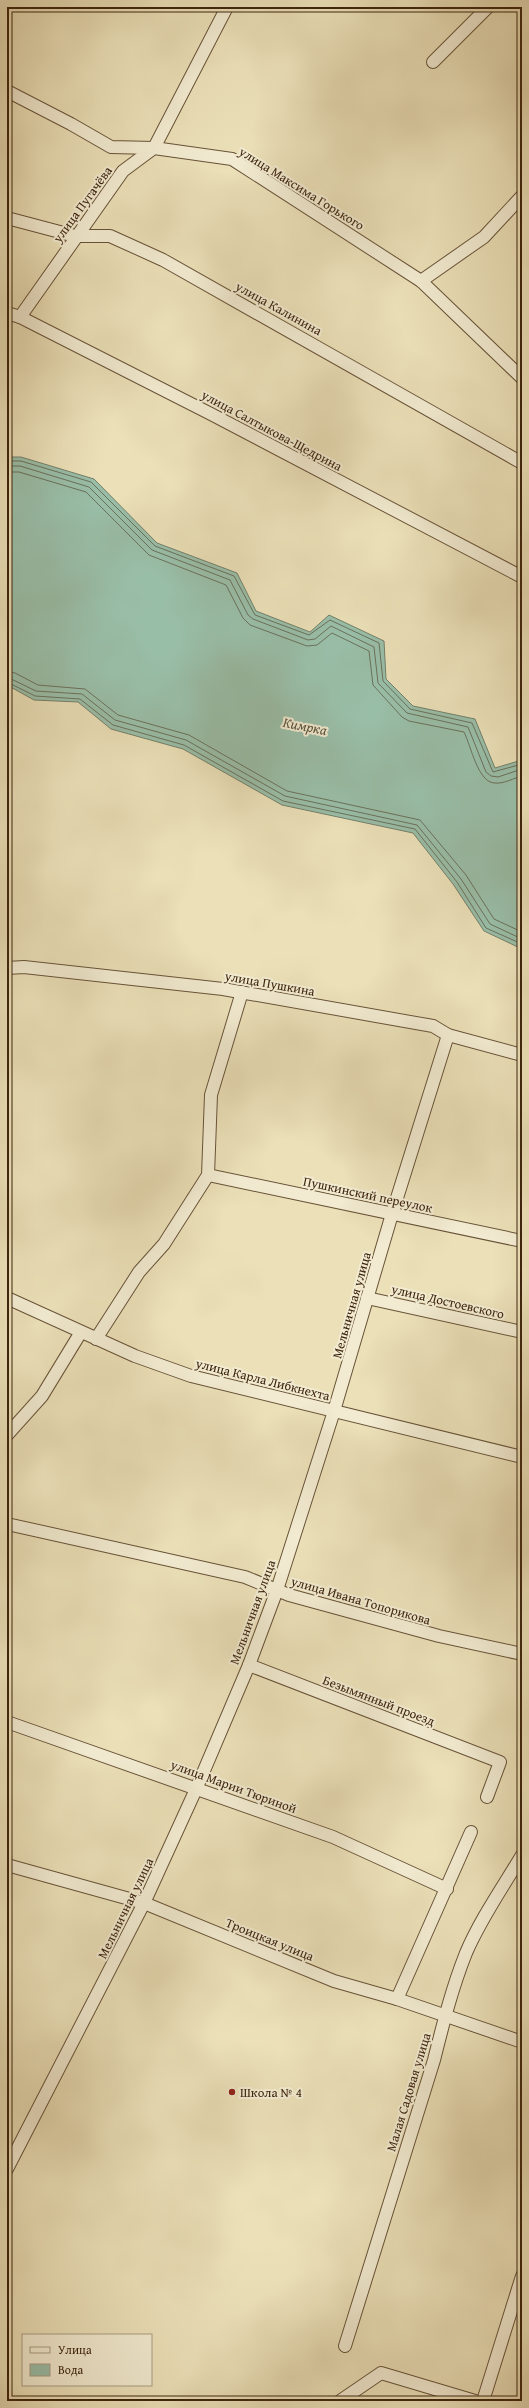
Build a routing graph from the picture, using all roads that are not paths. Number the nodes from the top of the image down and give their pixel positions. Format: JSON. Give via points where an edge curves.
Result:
{"nodes":[{"id":1,"x":226,"y":7,"type":"edge"},
{"id":2,"x":488,"y":7,"type":"edge"},
{"id":3,"x":433,"y":62,"type":"dead end"},
{"id":4,"x":7,"y":91,"type":"edge"},
{"id":5,"x":154,"y":148,"type":"junction"},
{"id":6,"x":522,"y":196,"type":"edge"},
{"id":7,"x":7,"y":218,"type":"edge"},
{"id":8,"x":75,"y":236,"type":"junction"},
{"id":9,"x":421,"y":281,"type":"junction"},
{"id":10,"x":7,"y":313,"type":"edge"},
{"id":11,"x":20,"y":317,"type":"junction"},
{"id":12,"x":522,"y":378,"type":"edge"},
{"id":13,"x":522,"y":463,"type":"edge"},
{"id":14,"x":522,"y":577,"type":"edge"},
{"id":15,"x":7,"y":968,"type":"edge"},
{"id":16,"x":242,"y":992,"type":"junction"},
{"id":17,"x":448,"y":1035,"type":"junction"},
{"id":18,"x":522,"y":1055,"type":"edge"},
{"id":19,"x":208,"y":1175,"type":"junction"},
{"id":20,"x":392,"y":1214,"type":"junction"},
{"id":21,"x":522,"y":1240,"type":"edge"},
{"id":22,"x":7,"y":1298,"type":"edge"},
{"id":23,"x":367,"y":1298,"type":"junction"},
{"id":24,"x":81,"y":1332,"type":"junction"},
{"id":25,"x":522,"y":1332,"type":"edge"},
{"id":26,"x":96,"y":1339,"type":"junction"},
{"id":27,"x":334,"y":1411,"type":"junction"},
{"id":28,"x":7,"y":1435,"type":"edge"},
{"id":29,"x":522,"y":1457,"type":"edge"},
{"id":30,"x":7,"y":1524,"type":"edge"},
{"id":31,"x":277,"y":1590,"type":"junction"},
{"id":32,"x":522,"y":1654,"type":"edge"},
{"id":33,"x":248,"y":1665,"type":"junction"},
{"id":34,"x":7,"y":1722,"type":"edge"},
{"id":35,"x":197,"y":1788,"type":"junction"},
{"id":36,"x":486,"y":1797,"type":"dead end"},
{"id":37,"x":471,"y":1832,"type":"dead end"},
{"id":38,"x":522,"y":1855,"type":"edge"},
{"id":39,"x":7,"y":1865,"type":"edge"},
{"id":40,"x":447,"y":1889,"type":"junction"},
{"id":41,"x":144,"y":1903,"type":"junction"},
{"id":42,"x":397,"y":1999,"type":"junction"},
{"id":43,"x":445,"y":2016,"type":"junction"},
{"id":44,"x":522,"y":2042,"type":"edge"},
{"id":45,"x":7,"y":2169,"type":"edge"},
{"id":46,"x":522,"y":2276,"type":"edge"},
{"id":47,"x":345,"y":2346,"type":"dead end"},
{"id":48,"x":340,"y":2401,"type":"edge"},
{"id":49,"x":475,"y":2401,"type":"edge"},
{"id":50,"x":483,"y":2401,"type":"edge"}],
"edges":[{"from":1,"to":5,"type":"street","name":"улица Пугачёва"},
{"from":2,"to":3,"type":"street"},
{"from":4,"to":5,"type":"street","name":"улица Максима Горького","via":[[111,147]]},
{"from":5,"to":8,"type":"street","name":"улица Пугачёва","via":[[123,171]]},
{"from":5,"to":9,"type":"street","name":"улица Максима Горького","via":[[232,159]]},
{"from":6,"to":9,"type":"street","via":[[484,237]]},
{"from":7,"to":8,"type":"street","name":"улица Калинина"},
{"from":8,"to":11,"type":"street","name":"улица Пугачёва"},
{"from":8,"to":13,"type":"street","name":"улица Калинина","via":[[110,236],[163,260]]},
{"from":9,"to":12,"type":"street","name":"улица Максима Горького"},
{"from":10,"to":11,"type":"street","name":"улица Салтыкова-Щедрина"},
{"from":11,"to":14,"type":"street","name":"улица Салтыкова-Щедрина"},
{"from":15,"to":16,"type":"street","name":"улица Пушкина","via":[[24,967]]},
{"from":16,"to":17,"type":"street","name":"улица Пушкина","via":[[434,1026]]},
{"from":16,"to":19,"type":"street","via":[[211,1095]]},
{"from":17,"to":18,"type":"street","name":"улица Пушкина"},
{"from":17,"to":20,"type":"street","name":"Мельничная улица"},
{"from":19,"to":20,"type":"street","name":"Пушкинский переулок"},
{"from":19,"to":26,"type":"street","via":[[164,1244],[139,1272]]},
{"from":20,"to":21,"type":"street","name":"Пушкинский переулок"},
{"from":20,"to":23,"type":"street","name":"Мельничная улица"},
{"from":22,"to":24,"type":"street","name":"улица Карла Либкнехта"},
{"from":23,"to":25,"type":"street","name":"улица Достоевского"},
{"from":23,"to":27,"type":"street","name":"Мельничная улица"},
{"from":24,"to":26,"type":"street","name":"улица Карла Либкнехта"},
{"from":24,"to":28,"type":"street","via":[[42,1396]]},
{"from":26,"to":27,"type":"street","name":"улица Карла Либкнехта","via":[[192,1376]]},
{"from":27,"to":29,"type":"street","name":"улица Карла Либкнехта"},
{"from":27,"to":31,"type":"street","name":"Мельничная улица"},
{"from":30,"to":31,"type":"street","name":"улица Ивана Топорикова","via":[[245,1577]]},
{"from":31,"to":32,"type":"street","name":"улица Ивана Топорикова","via":[[438,1636]]},
{"from":31,"to":33,"type":"street","name":"Мельничная улица"},
{"from":33,"to":35,"type":"street","name":"Мельничная улица"},
{"from":33,"to":36,"type":"street","name":"Безымянный проезд","via":[[500,1762]]},
{"from":34,"to":35,"type":"street","name":"улица Марии Тюриной"},
{"from":35,"to":40,"type":"street","name":"улица Марии Тюриной","via":[[333,1837]]},
{"from":35,"to":41,"type":"street","name":"Мельничная улица"},
{"from":37,"to":40,"type":"street"},
{"from":38,"to":43,"type":"street","name":"Малая Садовая улица","via":[[466,1953]]},
{"from":39,"to":41,"type":"street","name":"Троицкая улица"},
{"from":40,"to":42,"type":"street"},
{"from":41,"to":42,"type":"street","name":"Троицкая улица","via":[[334,1981]]},
{"from":41,"to":45,"type":"street","name":"Мельничная улица"},
{"from":42,"to":43,"type":"street","name":"Троицкая улица"},
{"from":43,"to":44,"type":"street","name":"Троицкая улица"},
{"from":43,"to":47,"type":"street","name":"Малая Садовая улица","via":[[434,2060]]},
{"from":46,"to":50,"type":"street"},
{"from":48,"to":49,"type":"street","via":[[381,2373]]}]}
